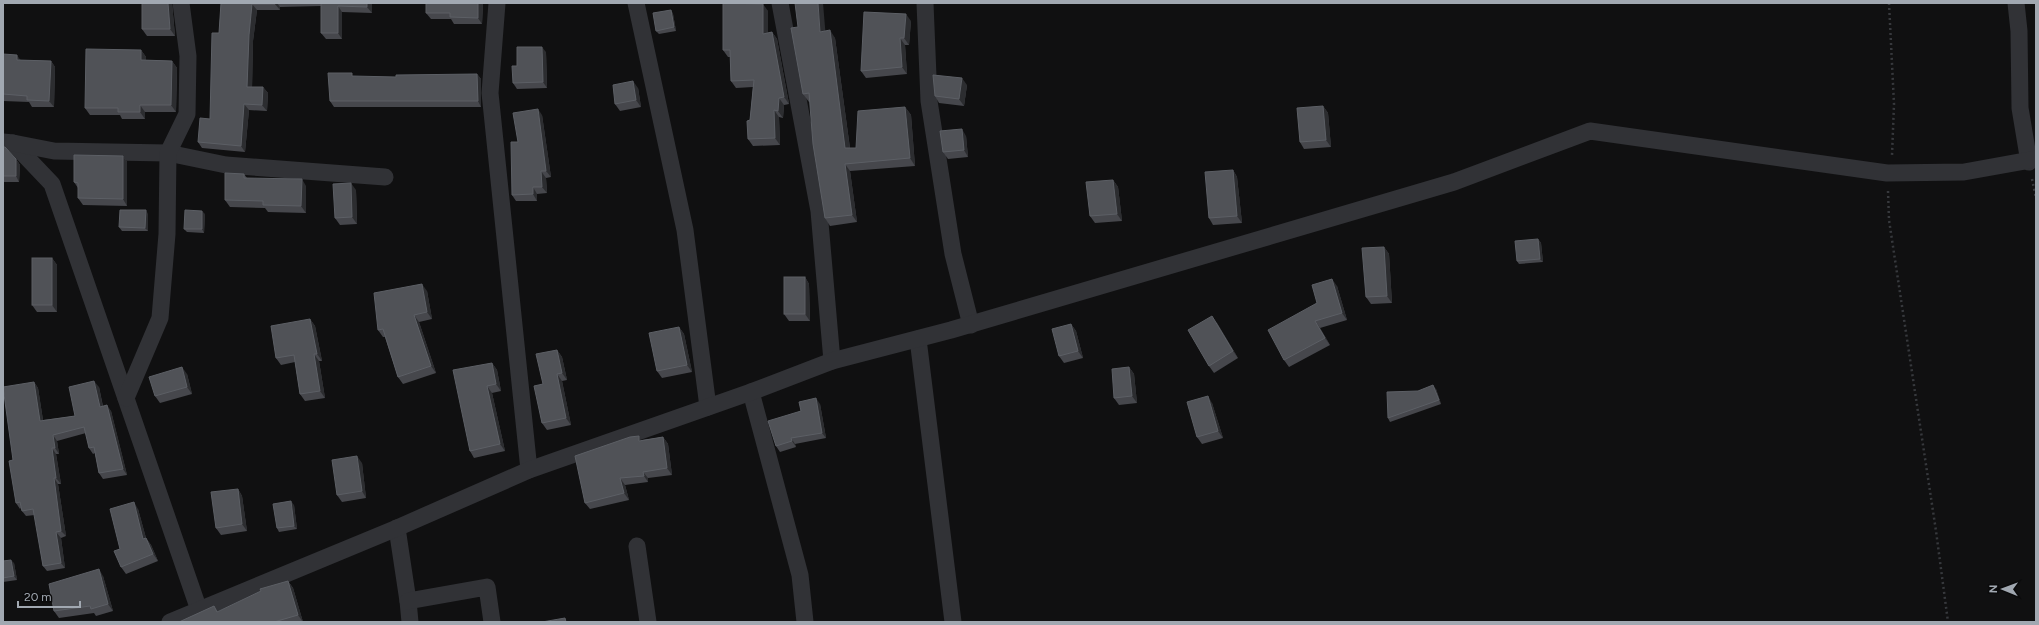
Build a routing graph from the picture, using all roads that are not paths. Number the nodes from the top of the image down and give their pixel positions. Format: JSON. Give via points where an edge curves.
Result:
{"nodes":[{"id":1,"x":182,"y":3,"type":"edge"},
{"id":2,"x":497,"y":3,"type":"edge"},
{"id":3,"x":636,"y":3,"type":"edge"},
{"id":4,"x":780,"y":3,"type":"edge"},
{"id":5,"x":925,"y":3,"type":"edge"},
{"id":6,"x":2016,"y":3,"type":"edge"},
{"id":7,"x":8,"y":142,"type":"edge"},
{"id":8,"x":168,"y":153,"type":"junction"},
{"id":9,"x":2033,"y":160,"type":"edge"},
{"id":10,"x":385,"y":177,"type":"dead end"},
{"id":11,"x":971,"y":324,"type":"junction"},
{"id":12,"x":918,"y":339,"type":"junction"},
{"id":13,"x":832,"y":361,"type":"junction"},
{"id":14,"x":751,"y":392,"type":"junction"},
{"id":15,"x":126,"y":398,"type":"junction"},
{"id":16,"x":708,"y":407,"type":"junction"},
{"id":17,"x":529,"y":470,"type":"junction"},
{"id":18,"x":397,"y":528,"type":"junction"},
{"id":19,"x":637,"y":546,"type":"dead end"},
{"id":20,"x":408,"y":601,"type":"junction"},
{"id":21,"x":199,"y":610,"type":"junction"},
{"id":22,"x":170,"y":622,"type":"edge"},
{"id":23,"x":410,"y":622,"type":"edge"},
{"id":24,"x":492,"y":622,"type":"edge"},
{"id":25,"x":648,"y":622,"type":"edge"},
{"id":26,"x":805,"y":622,"type":"edge"},
{"id":27,"x":954,"y":622,"type":"edge"}],
"edges":[{"from":1,"to":8,"type":"street","via":[[188,56],[187,114]]},
{"from":2,"to":17,"type":"street","via":[[490,93]]},
{"from":3,"to":16,"type":"street","via":[[685,230]]},
{"from":4,"to":13,"type":"street","via":[[819,211]]},
{"from":5,"to":11,"type":"street","via":[[929,101],[953,254]]},
{"from":6,"to":9,"type":"street","via":[[2020,108]]},
{"from":7,"to":8,"type":"street","via":[[54,151]]},
{"from":7,"to":15,"type":"street","via":[[52,184]]},
{"from":8,"to":10,"type":"street","via":[[226,165]]},
{"from":8,"to":15,"type":"street","via":[[167,234],[160,318]]},
{"from":9,"to":11,"type":"street","via":[[1964,172],[1887,173],[1590,131],[1454,182]]},
{"from":11,"to":12,"type":"street"},
{"from":12,"to":13,"type":"street"},
{"from":12,"to":27,"type":"street"},
{"from":13,"to":14,"type":"street"},
{"from":14,"to":16,"type":"street"},
{"from":14,"to":26,"type":"street","via":[[800,575]]},
{"from":15,"to":21,"type":"street"},
{"from":16,"to":17,"type":"street"},
{"from":17,"to":18,"type":"street"},
{"from":18,"to":20,"type":"street"},
{"from":18,"to":21,"type":"street"},
{"from":19,"to":25,"type":"street"},
{"from":20,"to":23,"type":"street"},
{"from":20,"to":24,"type":"street","via":[[487,587]]},
{"from":21,"to":22,"type":"street"}]}
